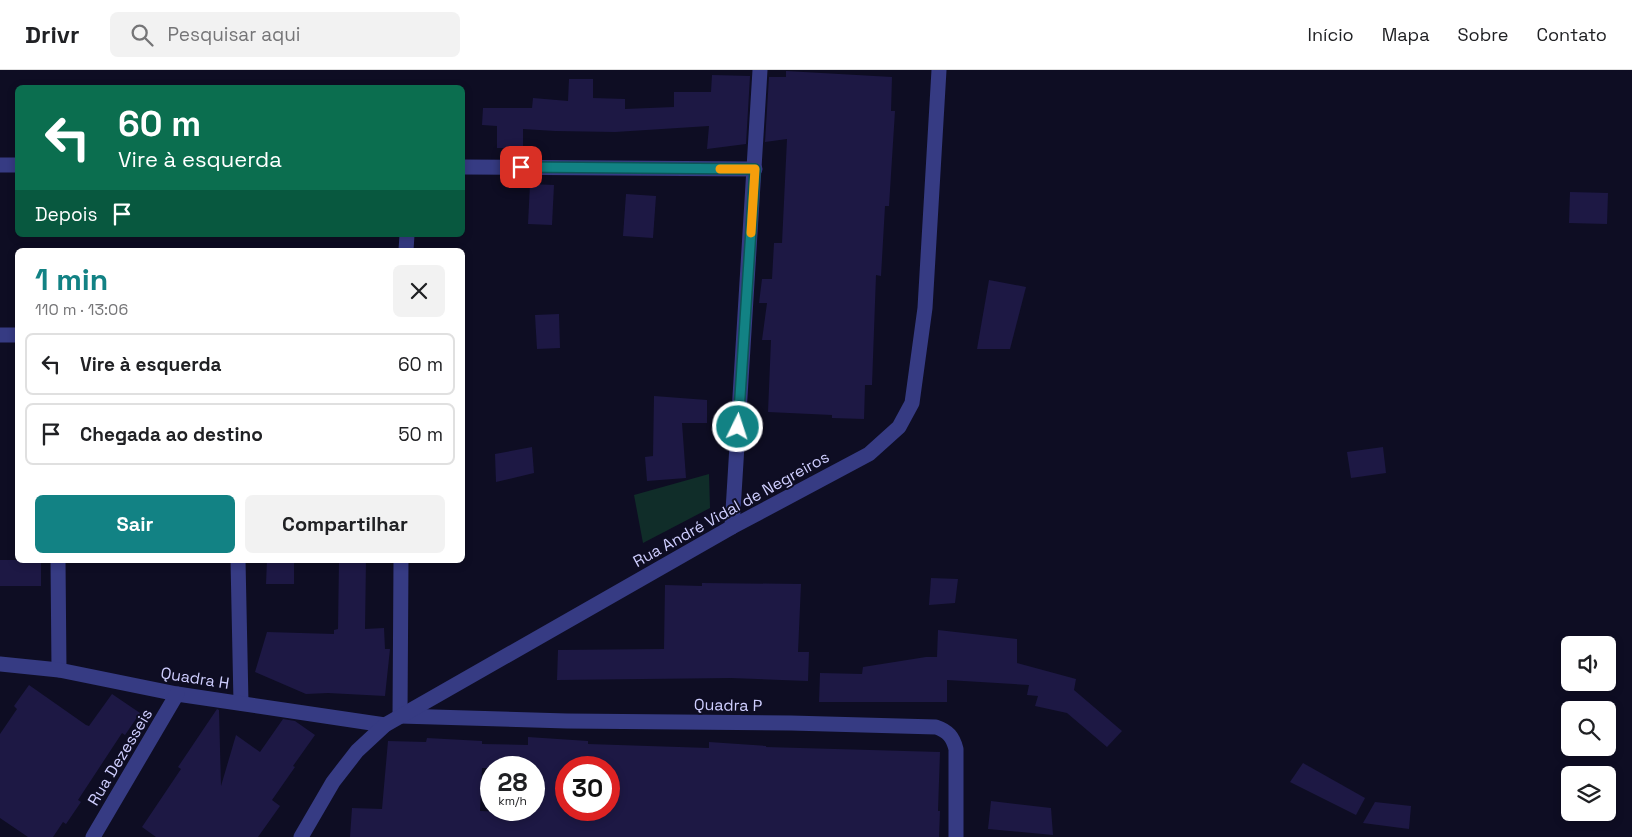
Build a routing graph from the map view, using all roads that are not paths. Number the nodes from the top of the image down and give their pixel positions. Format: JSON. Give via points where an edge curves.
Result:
{"nodes":[{"id":1,"x":760,"y":70,"type":"edge"},
{"id":2,"x":940,"y":70,"type":"edge"},
{"id":3,"x":15,"y":165,"type":"edge"},
{"id":4,"x":0,"y":166,"type":"edge"},
{"id":5,"x":465,"y":167,"type":"edge"},
{"id":6,"x":755,"y":169,"type":"junction"},
{"id":7,"x":0,"y":335,"type":"edge"},
{"id":8,"x":15,"y":335,"type":"edge"},
{"id":9,"x":732,"y":527,"type":"junction"},
{"id":10,"x":58,"y":563,"type":"edge"},
{"id":11,"x":238,"y":563,"type":"edge"},
{"id":12,"x":401,"y":563,"type":"edge"},
{"id":13,"x":0,"y":664,"type":"edge"},
{"id":14,"x":59,"y":670,"type":"junction"},
{"id":15,"x":178,"y":694,"type":"junction"},
{"id":16,"x":241,"y":703,"type":"junction"},
{"id":17,"x":400,"y":716,"type":"junction"},
{"id":18,"x":386,"y":725,"type":"junction"},
{"id":19,"x":93,"y":837,"type":"edge"},
{"id":20,"x":301,"y":837,"type":"edge"},
{"id":21,"x":956,"y":837,"type":"edge"}],
"edges":[{"from":1,"to":6,"type":"street"},
{"from":2,"to":9,"type":"street","name":"Rua André Vidal de Negreiros","via":[[925,308],[912,403],[899,427],[869,454]]},
{"from":3,"to":4,"type":"street"},
{"from":5,"to":6,"type":"street"},
{"from":6,"to":9,"type":"street"},
{"from":7,"to":8,"type":"street"},
{"from":9,"to":17,"type":"street","name":"Rua André Vidal de Negreiros"},
{"from":10,"to":14,"type":"street"},
{"from":11,"to":16,"type":"street"},
{"from":12,"to":17,"type":"street"},
{"from":13,"to":14,"type":"street","name":"Quadra H"},
{"from":14,"to":15,"type":"street","name":"Quadra H"},
{"from":15,"to":16,"type":"street","name":"Quadra H"},
{"from":15,"to":19,"type":"street","name":"Rua Dezesseis"},
{"from":16,"to":18,"type":"street","name":"Quadra H"},
{"from":17,"to":18,"type":"street","name":"Rua André Vidal de Negreiros"},
{"from":17,"to":21,"type":"street","name":"Quadra P","via":[[936,727],[946,730],[956,749]]},
{"from":18,"to":20,"type":"street","name":"Rua André Vidal de Negreiros","via":[[357,750]]}]}
